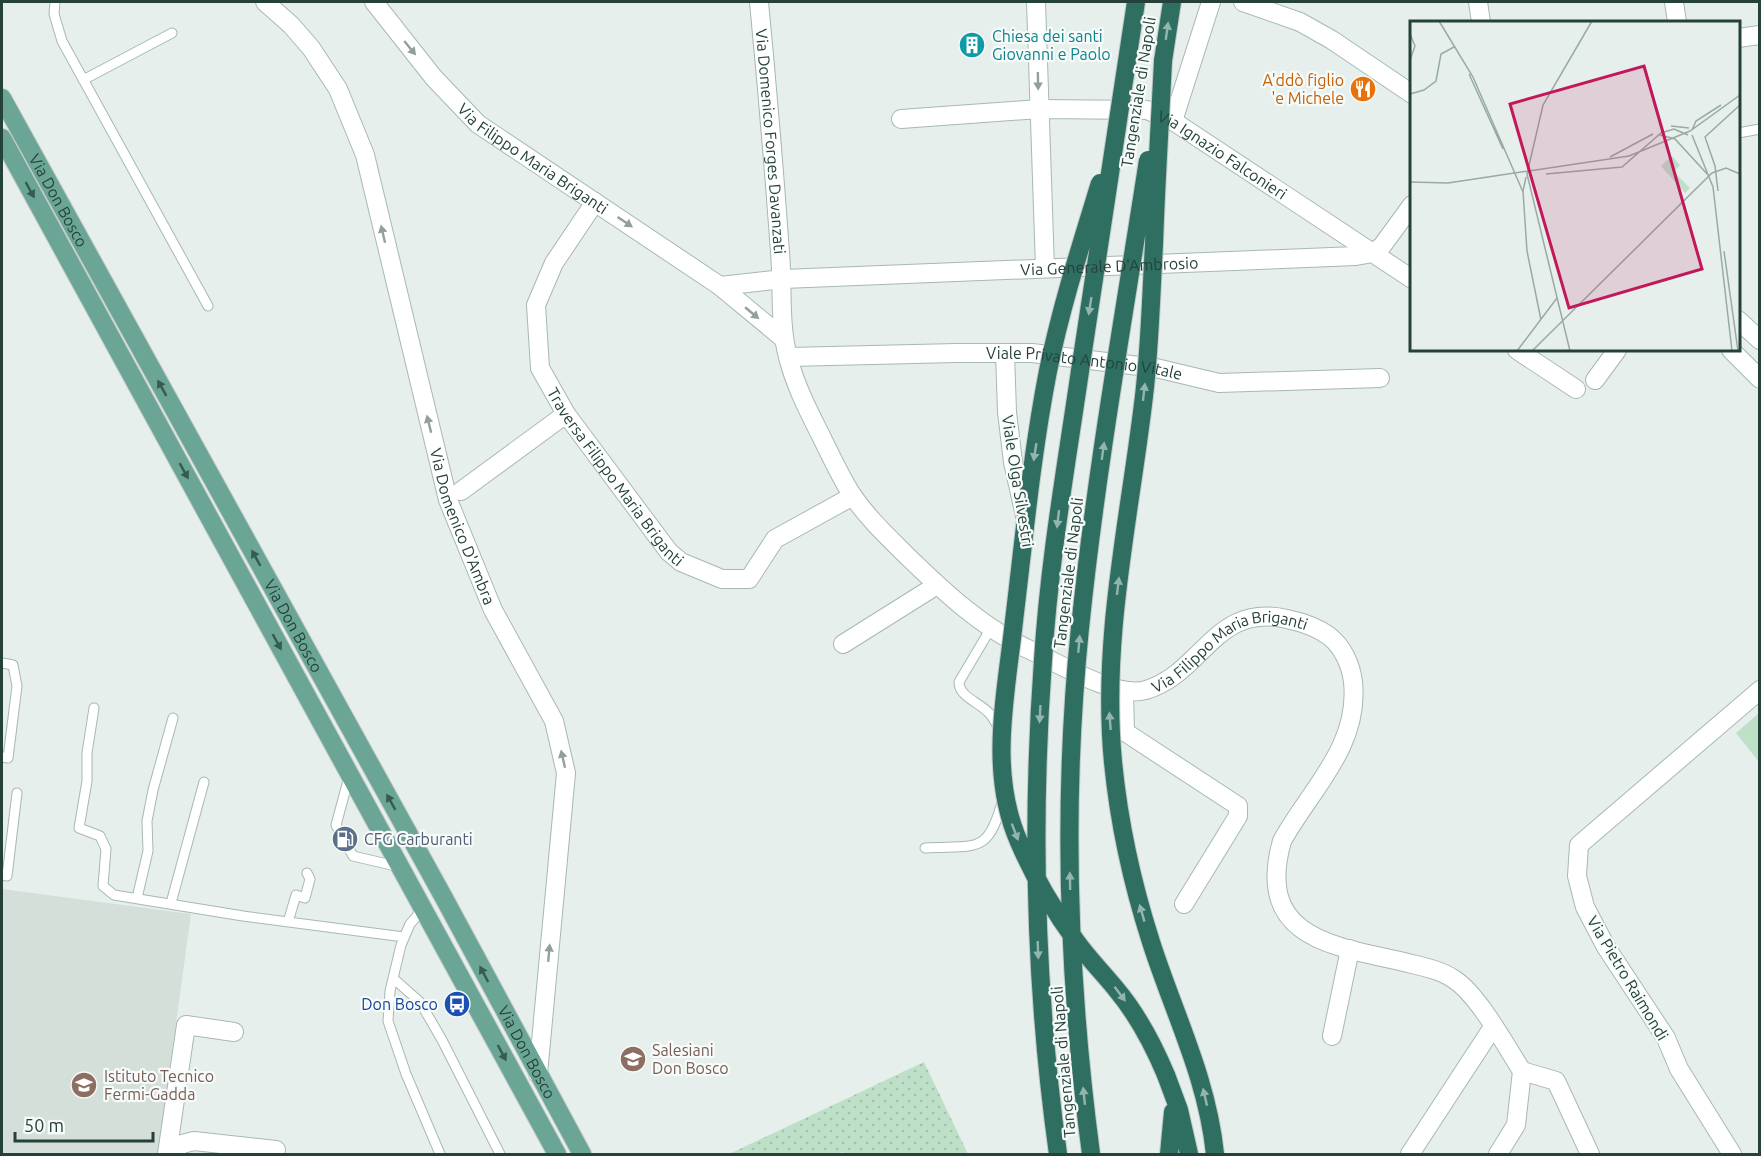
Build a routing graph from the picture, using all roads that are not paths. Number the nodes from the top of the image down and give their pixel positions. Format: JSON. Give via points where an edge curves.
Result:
{"nodes":[{"id":1,"x":55,"y":2,"type":"edge"},
{"id":2,"x":265,"y":2,"type":"edge"},
{"id":3,"x":374,"y":2,"type":"edge"},
{"id":4,"x":759,"y":2,"type":"edge"},
{"id":5,"x":1036,"y":2,"type":"edge"},
{"id":6,"x":1136,"y":2,"type":"edge"},
{"id":7,"x":1172,"y":2,"type":"edge"},
{"id":8,"x":1211,"y":2,"type":"edge"},
{"id":9,"x":1243,"y":2,"type":"edge"},
{"id":10,"x":1478,"y":2,"type":"edge"},
{"id":11,"x":1674,"y":2,"type":"edge"},
{"id":12,"x":1481,"y":21,"type":"edge"},
{"id":13,"x":1677,"y":21,"type":"edge"},
{"id":14,"x":172,"y":33,"type":"dead end"},
{"id":15,"x":1760,"y":35,"type":"edge"},
{"id":16,"x":1740,"y":38,"type":"edge"},
{"id":17,"x":1163,"y":61,"type":"junction"},
{"id":18,"x":83,"y":80,"type":"junction"},
{"id":19,"x":1410,"y":93,"type":"edge"},
{"id":20,"x":2,"y":98,"type":"edge"},
{"id":21,"x":1039,"y":108,"type":"junction"},
{"id":22,"x":901,"y":119,"type":"dead end"},
{"id":23,"x":1173,"y":120,"type":"junction"},
{"id":24,"x":1118,"y":123,"type":"junction"},
{"id":25,"x":1760,"y":129,"type":"edge"},
{"id":26,"x":1740,"y":132,"type":"edge"},
{"id":27,"x":2,"y":138,"type":"edge"},
{"id":28,"x":595,"y":201,"type":"junction"},
{"id":29,"x":1410,"y":208,"type":"edge"},
{"id":30,"x":1373,"y":253,"type":"junction"},
{"id":31,"x":1045,"y":268,"type":"junction"},
{"id":32,"x":1410,"y":278,"type":"edge"},
{"id":33,"x":783,"y":279,"type":"junction"},
{"id":34,"x":720,"y":286,"type":"junction"},
{"id":35,"x":208,"y":306,"type":"dead end"},
{"id":36,"x":1740,"y":322,"type":"edge"},
{"id":37,"x":1760,"y":340,"type":"edge"},
{"id":38,"x":786,"y":348,"type":"junction"},
{"id":39,"x":1519,"y":351,"type":"edge"},
{"id":40,"x":1616,"y":351,"type":"edge"},
{"id":41,"x":1732,"y":351,"type":"edge"},
{"id":42,"x":1005,"y":352,"type":"junction"},
{"id":43,"x":1380,"y":378,"type":"dead end"},
{"id":44,"x":1760,"y":379,"type":"edge"},
{"id":45,"x":1595,"y":381,"type":"dead end"},
{"id":46,"x":1576,"y":389,"type":"dead end"},
{"id":47,"x":566,"y":414,"type":"junction"},
{"id":48,"x":461,"y":491,"type":"dead end"},
{"id":49,"x":853,"y":496,"type":"junction"},
{"id":50,"x":937,"y":585,"type":"junction"},
{"id":51,"x":991,"y":628,"type":"junction"},
{"id":52,"x":843,"y":644,"type":"dead end"},
{"id":53,"x":1020,"y":646,"type":"junction"},
{"id":54,"x":2,"y":663,"type":"edge"},
{"id":55,"x":1760,"y":690,"type":"edge"},
{"id":56,"x":1124,"y":692,"type":"junction"},
{"id":57,"x":94,"y":708,"type":"dead end"},
{"id":58,"x":173,"y":718,"type":"dead end"},
{"id":59,"x":2,"y":757,"type":"edge"},
{"id":60,"x":349,"y":774,"type":"junction"},
{"id":61,"x":204,"y":782,"type":"dead end"},
{"id":62,"x":17,"y":793,"type":"dead end"},
{"id":63,"x":926,"y":848,"type":"dead end"},
{"id":64,"x":400,"y":868,"type":"junction"},
{"id":65,"x":307,"y":873,"type":"dead end"},
{"id":66,"x":2,"y":875,"type":"edge"},
{"id":67,"x":136,"y":898,"type":"junction"},
{"id":68,"x":444,"y":898,"type":"junction"},
{"id":69,"x":171,"y":903,"type":"junction"},
{"id":70,"x":1184,"y":904,"type":"dead end"},
{"id":71,"x":423,"y":909,"type":"junction"},
{"id":72,"x":288,"y":922,"type":"junction"},
{"id":73,"x":404,"y":938,"type":"junction"},
{"id":74,"x":1350,"y":950,"type":"junction"},
{"id":75,"x":393,"y":978,"type":"junction"},
{"id":76,"x":1493,"y":1027,"type":"junction"},
{"id":77,"x":234,"y":1032,"type":"dead end"},
{"id":78,"x":1332,"y":1036,"type":"dead end"},
{"id":79,"x":1522,"y":1071,"type":"junction"},
{"id":80,"x":538,"y":1074,"type":"junction"},
{"id":81,"x":1166,"y":1075,"type":"junction"},
{"id":82,"x":276,"y":1150,"type":"dead end"},
{"id":83,"x":169,"y":1155,"type":"edge"},
{"id":84,"x":440,"y":1155,"type":"edge"},
{"id":85,"x":500,"y":1155,"type":"edge"},
{"id":86,"x":557,"y":1155,"type":"edge"},
{"id":87,"x":582,"y":1155,"type":"edge"},
{"id":88,"x":1058,"y":1155,"type":"edge"},
{"id":89,"x":1091,"y":1155,"type":"edge"},
{"id":90,"x":1169,"y":1155,"type":"edge"},
{"id":91,"x":1189,"y":1155,"type":"edge"},
{"id":92,"x":1215,"y":1155,"type":"edge"},
{"id":93,"x":1410,"y":1155,"type":"edge"},
{"id":94,"x":1498,"y":1155,"type":"edge"},
{"id":95,"x":1590,"y":1155,"type":"edge"},
{"id":96,"x":1732,"y":1155,"type":"edge"}],
"edges":[{"from":1,"to":18,"type":"lane","via":[[54,14],[62,41]]},
{"from":80,"to":2,"type":"street","name":"Via Domenico D'Ambra","one_way":true,"via":[[566,773],[554,721],[493,610],[448,500],[365,155],[338,89],[311,48]]},
{"from":3,"to":28,"type":"street","name":"Via Filippo Maria Briganti","one_way":true,"via":[[434,78],[478,124]]},
{"from":4,"to":33,"type":"street","name":"Via Domenico Forges Davanzati"},
{"from":5,"to":21,"type":"street","one_way":true},
{"from":6,"to":24,"type":"highway","name":"Tangenziale di Napoli","bridge":true},
{"from":17,"to":7,"type":"highway","name":"Tangenziale di Napoli","one_way":true},
{"from":8,"to":23,"type":"street"},
{"from":9,"to":19,"type":"street","via":[[1300,22]]},
{"from":10,"to":12,"type":"street"},
{"from":11,"to":13,"type":"street"},
{"from":14,"to":18,"type":"lane"},
{"from":15,"to":16,"type":"street"},
{"from":89,"to":17,"type":"highway","name":"Tangenziale di Napoli","one_way":true,"bridge":true,"via":[[1076,1007],[1070,888],[1076,681],[1090,544]]},
{"from":92,"to":17,"type":"highway","one_way":true,"bridge":true,"via":[[1205,1094],[1151,943],[1128,859],[1109,708],[1111,644],[1149,350]]},
{"from":18,"to":35,"type":"lane"},
{"from":68,"to":20,"type":"main road","name":"Via Don Bosco","one_way":true},
{"from":21,"to":22,"type":"street","name":"Via Ignazio Falconieri"},
{"from":21,"to":23,"type":"street","name":"Via Ignazio Falconieri","via":[[1147,110]]},
{"from":21,"to":31,"type":"street"},
{"from":23,"to":30,"type":"street","name":"Via Ignazio Falconieri"},
{"from":24,"to":81,"type":"highway","one_way":true,"bridge":true,"via":[[1047,373],[1017,597],[1001,772],[1010,820],[1040,885],[1078,943],[1131,1009]]},
{"from":24,"to":88,"type":"highway","name":"Tangenziale di Napoli","one_way":true,"bridge":true,"via":[[1062,490],[1043,657],[1036,900],[1044,1031]]},
{"from":25,"to":26,"type":"lane"},
{"from":27,"to":60,"type":"main road","name":"Via Don Bosco","one_way":true},
{"from":28,"to":34,"type":"street","name":"Via Filippo Maria Briganti","one_way":true},
{"from":28,"to":47,"type":"street","name":"Traversa Filippo Maria Briganti","via":[[554,263],[536,305],[540,368]]},
{"from":29,"to":30,"type":"street"},
{"from":30,"to":31,"type":"street","name":"Via Generale D'Ambrosio"},
{"from":30,"to":32,"type":"street","name":"Via Ignazio Falconieri"},
{"from":31,"to":33,"type":"street","name":"Via Generale D'Ambrosio"},
{"from":33,"to":34,"type":"street"},
{"from":33,"to":38,"type":"street","name":"Via Filippo Maria Briganti"},
{"from":34,"to":38,"type":"street","name":"Via Filippo Maria Briganti","one_way":true},
{"from":36,"to":37,"type":"street"},
{"from":38,"to":42,"type":"street","name":"Viale Privato Antonio Vitale"},
{"from":38,"to":49,"type":"street","name":"Via Filippo Maria Briganti","via":[[797,387]]},
{"from":39,"to":46,"type":"street"},
{"from":40,"to":45,"type":"street"},
{"from":41,"to":44,"type":"street"},
{"from":42,"to":43,"type":"street","name":"Viale Privato Antonio Vitale","via":[[1156,368],[1218,383]]},
{"from":42,"to":53,"type":"street","name":"Viale Olga Silvestri","via":[[1012,452],[1030,544]]},
{"from":47,"to":48,"type":"street"},
{"from":47,"to":49,"type":"street","name":"Traversa Filippo Maria Briganti","via":[[669,552],[681,562],[722,579],[749,579],[775,538]]},
{"from":49,"to":50,"type":"street","name":"Via Filippo Maria Briganti","via":[[879,529]]},
{"from":50,"to":51,"type":"street","name":"Via Filippo Maria Briganti"},
{"from":50,"to":52,"type":"street"},
{"from":51,"to":53,"type":"street","name":"Via Filippo Maria Briganti"},
{"from":51,"to":63,"type":"lane","via":[[959,682],[959,689],[991,714],[1008,746],[1010,767],[996,822],[988,838],[975,846]]},
{"from":53,"to":56,"type":"street","name":"Via Filippo Maria Briganti"},
{"from":54,"to":59,"type":"lane","via":[[13,665],[17,686],[8,758]]},
{"from":55,"to":96,"type":"street","name":"Via Pietro Raimondi","via":[[1579,845],[1576,876],[1606,947],[1666,1038],[1679,1069]]},
{"from":56,"to":70,"type":"street","via":[[1125,732],[1238,806],[1238,816]]},
{"from":56,"to":74,"type":"street","name":"Via Filippo Maria Briganti","via":[[1145,691],[1171,677],[1232,624],[1247,618],[1286,618],[1331,637],[1352,673],[1348,731],[1333,764],[1282,841],[1277,880],[1279,899],[1288,919],[1304,931]]},
{"from":57,"to":67,"type":"lane","via":[[79,828],[100,836],[106,849],[103,886],[114,895]]},
{"from":58,"to":67,"type":"lane","via":[[153,790],[147,821],[148,851]]},
{"from":60,"to":64,"type":"main road","name":"Via Don Bosco"},
{"from":60,"to":64,"type":"lane","via":[[336,825],[353,855]]},
{"from":61,"to":69,"type":"lane"},
{"from":62,"to":66,"type":"lane","via":[[7,876]]},
{"from":64,"to":71,"type":"main road","name":"Via Don Bosco"},
{"from":65,"to":72,"type":"lane","via":[[310,879],[305,898],[296,896]]},
{"from":67,"to":69,"type":"lane"},
{"from":68,"to":71,"type":"main road"},
{"from":80,"to":68,"type":"main road","name":"Via Don Bosco","one_way":true},
{"from":69,"to":72,"type":"lane"},
{"from":71,"to":73,"type":"lane"},
{"from":71,"to":86,"type":"main road","name":"Via Don Bosco","one_way":true},
{"from":72,"to":73,"type":"lane"},
{"from":73,"to":75,"type":"lane"},
{"from":74,"to":76,"type":"street","name":"Via Filippo Maria Briganti","via":[[1440,971],[1468,990]]},
{"from":74,"to":78,"type":"street"},
{"from":75,"to":84,"type":"lane","via":[[388,1021]]},
{"from":75,"to":85,"type":"lane","via":[[420,1002]]},
{"from":76,"to":79,"type":"street","name":"Via Filippo Maria Briganti"},
{"from":76,"to":93,"type":"street"},
{"from":77,"to":83,"type":"street","via":[[186,1025]]},
{"from":79,"to":94,"type":"street","via":[[1516,1125]]},
{"from":79,"to":95,"type":"street","via":[[1556,1081]]},
{"from":80,"to":87,"type":"main road","name":"Via Don Bosco"},
{"from":81,"to":90,"type":"highway","via":[[1173,1107]]},
{"from":81,"to":91,"type":"highway"},
{"from":82,"to":83,"type":"street","via":[[194,1142],[182,1144]]}]}
